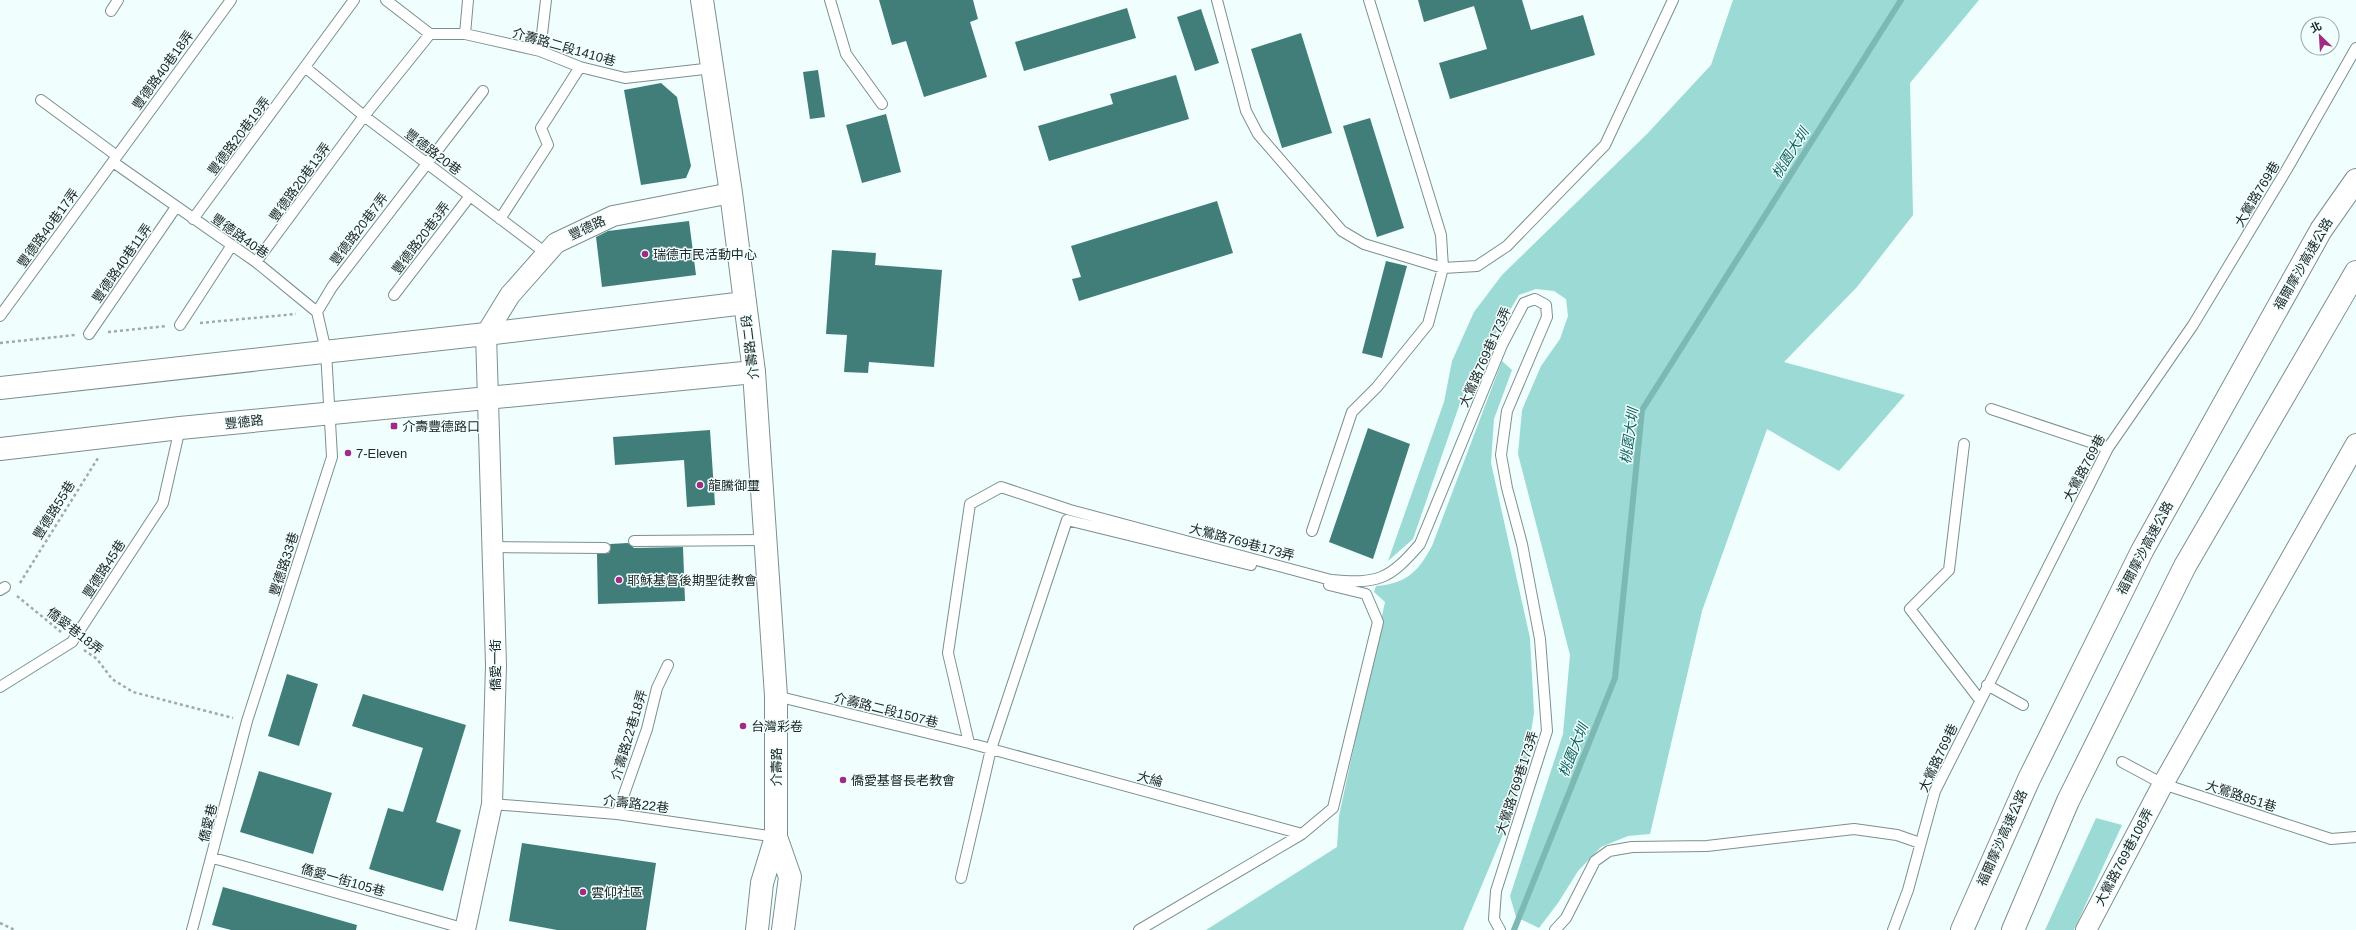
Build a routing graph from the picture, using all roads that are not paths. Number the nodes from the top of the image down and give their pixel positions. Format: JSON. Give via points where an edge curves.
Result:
{"nodes":[{"id":1,"x":118,"y":0,"type":"edge"},
{"id":2,"x":231,"y":0,"type":"edge"},
{"id":3,"x":354,"y":0,"type":"edge"},
{"id":4,"x":386,"y":0,"type":"edge"},
{"id":5,"x":468,"y":0,"type":"edge"},
{"id":6,"x":546,"y":0,"type":"edge"},
{"id":7,"x":702,"y":0,"type":"edge"},
{"id":8,"x":830,"y":0,"type":"edge"},
{"id":9,"x":1216,"y":0,"type":"edge"},
{"id":10,"x":1370,"y":0,"type":"edge"},
{"id":11,"x":1673,"y":0,"type":"edge"},
{"id":12,"x":111,"y":11,"type":"dead end"},
{"id":13,"x":430,"y":34,"type":"junction"},
{"id":14,"x":465,"y":34,"type":"junction"},
{"id":15,"x":2356,"y":48,"type":"edge"},
{"id":16,"x":540,"y":51,"type":"junction"},
{"id":17,"x":306,"y":68,"type":"junction"},
{"id":18,"x":580,"y":68,"type":"junction"},
{"id":19,"x":714,"y":68,"type":"junction"},
{"id":20,"x":482,"y":91,"type":"dead end"},
{"id":21,"x":41,"y":100,"type":"dead end"},
{"id":22,"x":882,"y":104,"type":"dead end"},
{"id":23,"x":364,"y":116,"type":"junction"},
{"id":24,"x":115,"y":159,"type":"junction"},
{"id":25,"x":425,"y":164,"type":"junction"},
{"id":26,"x":2356,"y":180,"type":"edge"},
{"id":27,"x":731,"y":193,"type":"junction"},
{"id":28,"x":470,"y":196,"type":"junction"},
{"id":29,"x":176,"y":207,"type":"junction"},
{"id":30,"x":193,"y":219,"type":"junction"},
{"id":31,"x":500,"y":219,"type":"junction"},
{"id":32,"x":232,"y":246,"type":"junction"},
{"id":33,"x":547,"y":254,"type":"junction"},
{"id":34,"x":256,"y":262,"type":"junction"},
{"id":35,"x":1443,"y":268,"type":"junction"},
{"id":36,"x":2356,"y":272,"type":"edge"},
{"id":37,"x":394,"y":295,"type":"dead end"},
{"id":38,"x":745,"y":303,"type":"junction"},
{"id":39,"x":317,"y":312,"type":"junction"},
{"id":40,"x":0,"y":316,"type":"edge"},
{"id":41,"x":180,"y":325,"type":"road end"},
{"id":42,"x":89,"y":334,"type":"road end"},
{"id":43,"x":486,"y":334,"type":"junction"},
{"id":44,"x":326,"y":351,"type":"junction"},
{"id":45,"x":754,"y":372,"type":"junction"},
{"id":46,"x":0,"y":388,"type":"edge"},
{"id":47,"x":489,"y":397,"type":"junction"},
{"id":48,"x":1991,"y":409,"type":"dead end"},
{"id":49,"x":331,"y":413,"type":"junction"},
{"id":50,"x":180,"y":428,"type":"junction"},
{"id":51,"x":1964,"y":444,"type":"dead end"},
{"id":52,"x":2356,"y":444,"type":"edge"},
{"id":53,"x":2108,"y":448,"type":"junction"},
{"id":54,"x":0,"y":449,"type":"edge"},
{"id":55,"x":1312,"y":530,"type":"dead end"},
{"id":56,"x":765,"y":540,"type":"junction"},
{"id":57,"x":634,"y":541,"type":"dead end"},
{"id":58,"x":493,"y":547,"type":"junction"},
{"id":59,"x":605,"y":548,"type":"dead end"},
{"id":60,"x":668,"y":664,"type":"dead end"},
{"id":61,"x":1988,"y":685,"type":"junction"},
{"id":62,"x":0,"y":687,"type":"edge"},
{"id":63,"x":776,"y":696,"type":"junction"},
{"id":64,"x":1980,"y":700,"type":"junction"},
{"id":65,"x":2023,"y":705,"type":"dead end"},
{"id":66,"x":247,"y":721,"type":"joint"},
{"id":67,"x":969,"y":743,"type":"junction"},
{"id":68,"x":991,"y":749,"type":"junction"},
{"id":69,"x":2122,"y":762,"type":"dead end"},
{"id":70,"x":2163,"y":784,"type":"junction"},
{"id":71,"x":492,"y":804,"type":"junction"},
{"id":72,"x":617,"y":814,"type":"junction"},
{"id":73,"x":1302,"y":834,"type":"junction"},
{"id":74,"x":776,"y":837,"type":"junction"},
{"id":75,"x":2356,"y":837,"type":"edge"},
{"id":76,"x":1920,"y":843,"type":"junction"},
{"id":77,"x":213,"y":858,"type":"junction"},
{"id":78,"x":961,"y":878,"type":"dead end"},
{"id":79,"x":466,"y":929,"type":"edge"},
{"id":80,"x":192,"y":930,"type":"edge"},
{"id":81,"x":757,"y":930,"type":"edge"},
{"id":82,"x":783,"y":930,"type":"edge"},
{"id":83,"x":1139,"y":930,"type":"edge"},
{"id":84,"x":1500,"y":930,"type":"edge"},
{"id":85,"x":1555,"y":930,"type":"edge"},
{"id":86,"x":1893,"y":930,"type":"edge"},
{"id":87,"x":1962,"y":930,"type":"edge"},
{"id":88,"x":2012,"y":930,"type":"edge"},
{"id":89,"x":2086,"y":930,"type":"edge"}],
"edges":[{"from":1,"to":12,"type":"lane"},
{"from":2,"to":24,"type":"lane","name":"豐德路40巷18弄"},
{"from":3,"to":17,"type":"lane","name":"豐德路20巷19弄"},
{"from":4,"to":13,"type":"lane"},
{"from":5,"to":14,"type":"lane"},
{"from":6,"to":16,"type":"lane"},
{"from":7,"to":19,"type":"main road","name":"介壽路二段"},
{"from":8,"to":22,"type":"lane","via":[[846,54]]},
{"from":9,"to":35,"type":"lane","via":[[1246,111],[1258,134],[1342,231],[1364,244]]},
{"from":10,"to":35,"type":"lane","via":[[1441,234]]},
{"from":11,"to":35,"type":"lane","via":[[1605,145],[1507,246],[1477,266]]},
{"from":13,"to":14,"type":"lane","name":"介壽路二段1410巷"},
{"from":13,"to":23,"type":"lane","name":"豐德路20巷13弄"},
{"from":14,"to":16,"type":"lane","name":"介壽路二段1410巷"},
{"from":15,"to":53,"type":"lane","name":"大鶯路769巷","via":[[2193,325]]},
{"from":16,"to":18,"type":"lane","name":"介壽路二段1410巷"},
{"from":17,"to":23,"type":"lane","name":"豐德路20巷"},
{"from":17,"to":30,"type":"lane","name":"豐德路20巷19弄"},
{"from":18,"to":19,"type":"lane","name":"介壽路二段1410巷","via":[[624,78]]},
{"from":18,"to":31,"type":"lane","via":[[541,128],[548,145]]},
{"from":19,"to":27,"type":"main road","name":"介壽路二段"},
{"from":20,"to":25,"type":"lane","name":"豐德路20巷7弄"},
{"from":21,"to":24,"type":"lane","name":"豐德路40巷"},
{"from":23,"to":25,"type":"lane","name":"豐德路20巷"},
{"from":23,"to":34,"type":"lane","name":"豐德路20巷13弄"},
{"from":24,"to":29,"type":"lane","name":"豐德路40巷"},
{"from":24,"to":40,"type":"lane","name":"豐德路40巷17弄"},
{"from":25,"to":28,"type":"lane","name":"豐德路20巷"},
{"from":25,"to":39,"type":"lane","name":"豐德路20巷7弄","via":[[332,287]]},
{"from":26,"to":87,"type":"main road","name":"福爾摩沙高速公路","via":[[2321,230],[2142,551],[2029,779]]},
{"from":27,"to":33,"type":"street","name":"豐德路","via":[[613,216],[556,243]]},
{"from":27,"to":38,"type":"main road","name":"介壽路二段"},
{"from":28,"to":31,"type":"lane","name":"豐德路20巷"},
{"from":28,"to":37,"type":"lane","name":"豐德路20巷3弄"},
{"from":29,"to":30,"type":"lane","name":"豐德路40巷"},
{"from":29,"to":42,"type":"lane","name":"豐德路40巷11弄"},
{"from":30,"to":32,"type":"lane","name":"豐德路40巷"},
{"from":31,"to":33,"type":"lane","name":"豐德路20巷"},
{"from":32,"to":34,"type":"lane","name":"豐德路40巷"},
{"from":32,"to":41,"type":"lane"},
{"from":33,"to":43,"type":"street","name":"豐德路","via":[[510,295]]},
{"from":34,"to":39,"type":"lane","name":"豐德路40巷"},
{"from":35,"to":55,"type":"lane","via":[[1428,324],[1377,387],[1352,412]]},
{"from":36,"to":88,"type":"main road","via":[[2185,566],[2068,801]]},
{"from":38,"to":43,"type":"main road"},
{"from":38,"to":45,"type":"main road","name":"介壽路二段"},
{"from":39,"to":44,"type":"lane"},
{"from":43,"to":44,"type":"main road"},
{"from":43,"to":47,"type":"street"},
{"from":44,"to":46,"type":"main road"},
{"from":44,"to":49,"type":"lane","name":"豐德路33巷"},
{"from":45,"to":47,"type":"main road","name":"豐德路"},
{"from":45,"to":56,"type":"main road","name":"介壽路二段"},
{"from":47,"to":49,"type":"main road","name":"豐德路"},
{"from":47,"to":58,"type":"street","name":"僑愛一街"},
{"from":48,"to":53,"type":"lane"},
{"from":49,"to":50,"type":"main road","name":"豐德路"},
{"from":49,"to":66,"type":"lane","name":"豐德路33巷","via":[[332,457]]},
{"from":50,"to":54,"type":"main road","name":"豐德路"},
{"from":50,"to":62,"type":"lane","name":"豐德路45巷","via":[[163,503],[72,642]]},
{"from":51,"to":64,"type":"lane","via":[[1949,570],[1910,609]]},
{"from":52,"to":70,"type":"street","name":"大鶯路769巷108弄"},
{"from":53,"to":61,"type":"lane","name":"大鶯路769巷"},
{"from":56,"to":57,"type":"lane"},
{"from":56,"to":63,"type":"main road","name":"介壽路二段"},
{"from":58,"to":59,"type":"lane"},
{"from":58,"to":71,"type":"street","name":"僑愛一街","via":[[496,665]]},
{"from":60,"to":72,"type":"lane","name":"介壽路22巷18弄","via":[[657,688],[648,728]]},
{"from":61,"to":64,"type":"lane","name":"大鶯路769巷"},
{"from":61,"to":65,"type":"lane"},
{"from":63,"to":67,"type":"lane","name":"介壽路二段1507巷"},
{"from":63,"to":74,"type":"main road","name":"介壽路"},
{"from":64,"to":76,"type":"lane","name":"大鶯路769巷","via":[[1935,791]]},
{"from":66,"to":77,"type":"lane","name":"僑愛巷"},
{"from":67,"to":68,"type":"lane","name":"介壽路二段1507巷"},
{"from":67,"to":84,"type":"lane","name":"大鶯路769巷173弄","via":[[948,653],[970,504],[1001,487],[1070,510],[1331,580],[1361,582],[1382,578],[1403,563],[1420,544],[1502,345],[1524,303],[1535,299],[1546,305],[1547,317],[1507,411],[1501,455],[1522,544],[1540,639],[1548,731],[1496,891],[1494,919]]},
{"from":68,"to":73,"type":"lane","name":"大綸"},
{"from":68,"to":73,"type":"lane","via":[[1067,520],[1366,594],[1378,622],[1333,808]]},
{"from":68,"to":78,"type":"lane"},
{"from":69,"to":70,"type":"lane","name":"大鶯路851巷"},
{"from":70,"to":75,"type":"lane","name":"大鶯路851巷","via":[[2331,839]]},
{"from":70,"to":89,"type":"street","name":"大鶯路769巷108弄"},
{"from":71,"to":72,"type":"lane","name":"介壽路22巷"},
{"from":71,"to":79,"type":"street","name":"僑愛一街"},
{"from":72,"to":74,"type":"lane","name":"介壽路22巷"},
{"from":73,"to":83,"type":"lane"},
{"from":74,"to":81,"type":"main road","name":"介壽路","via":[[762,883]]},
{"from":74,"to":82,"type":"main road","name":"介壽路","via":[[790,876]]},
{"from":76,"to":85,"type":"lane","via":[[1897,835],[1854,829],[1707,846],[1632,847],[1609,851],[1595,861],[1566,918]]},
{"from":76,"to":86,"type":"lane","name":"大鶯路769巷","via":[[1908,890]]},
{"from":77,"to":79,"type":"lane","name":"僑愛一街105巷"},
{"from":77,"to":80,"type":"lane","name":"僑愛巷"}]}
